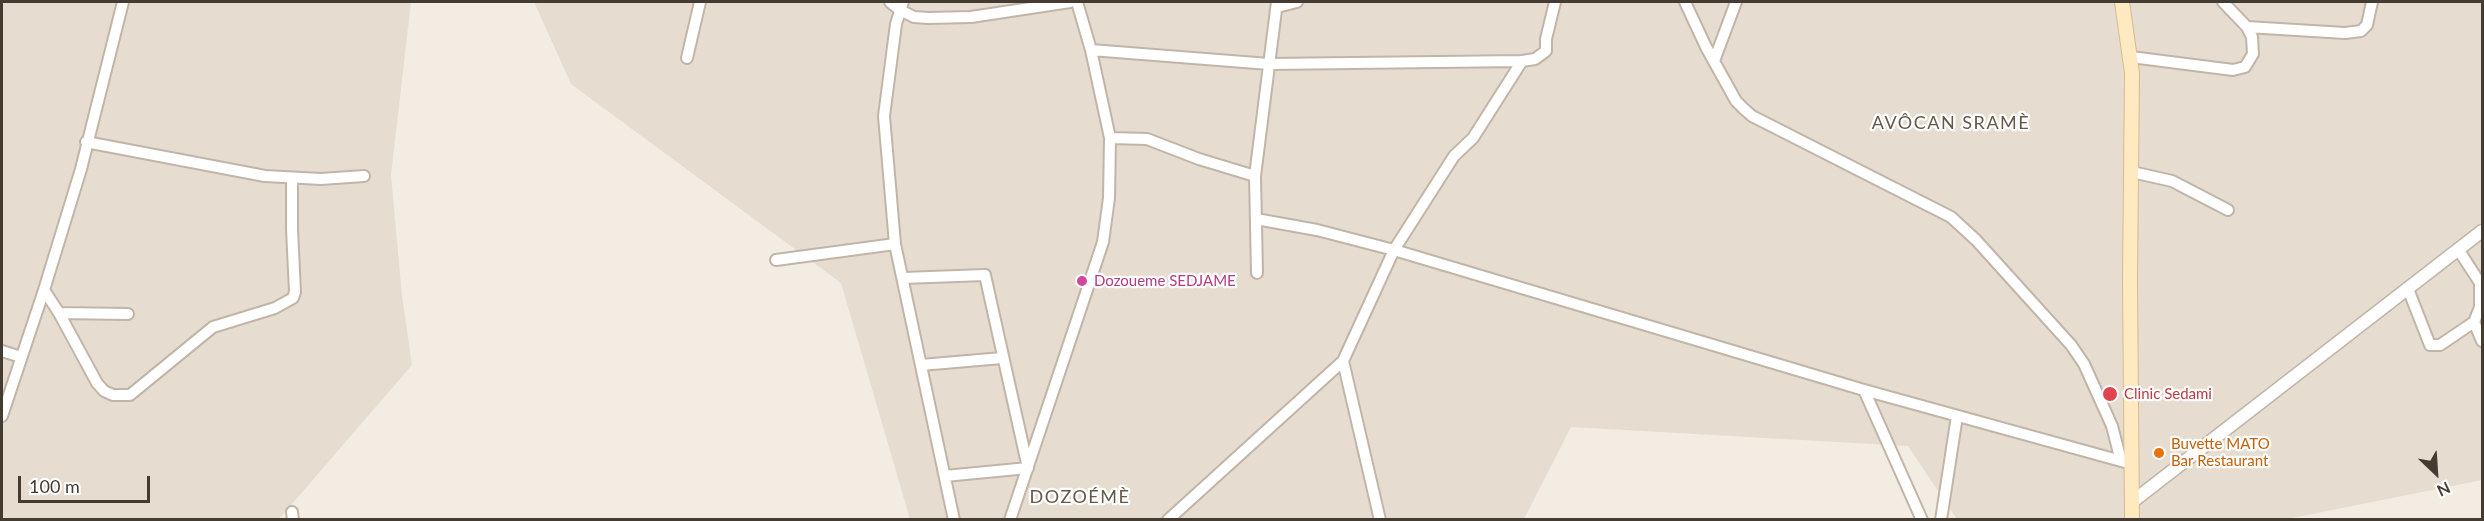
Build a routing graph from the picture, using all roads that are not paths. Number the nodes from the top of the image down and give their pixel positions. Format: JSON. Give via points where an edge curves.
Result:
{"nodes":[{"id":1,"x":123,"y":2,"type":"edge"},
{"id":2,"x":700,"y":2,"type":"edge"},
{"id":3,"x":890,"y":2,"type":"edge"},
{"id":4,"x":1070,"y":2,"type":"edge"},
{"id":5,"x":1077,"y":2,"type":"edge"},
{"id":6,"x":1297,"y":2,"type":"edge"},
{"id":7,"x":1555,"y":2,"type":"edge"},
{"id":8,"x":1685,"y":2,"type":"edge"},
{"id":9,"x":1736,"y":2,"type":"edge"},
{"id":10,"x":2122,"y":2,"type":"edge"},
{"id":11,"x":2223,"y":2,"type":"edge"},
{"id":12,"x":2372,"y":2,"type":"edge"},
{"id":13,"x":1277,"y":4,"type":"edge"},
{"id":14,"x":902,"y":6,"type":"edge"},
{"id":15,"x":2247,"y":27,"type":"junction"},
{"id":16,"x":1090,"y":50,"type":"junction"},
{"id":17,"x":2131,"y":57,"type":"junction"},
{"id":18,"x":687,"y":58,"type":"dead end"},
{"id":19,"x":1522,"y":61,"type":"junction"},
{"id":20,"x":1714,"y":61,"type":"junction"},
{"id":21,"x":1269,"y":64,"type":"junction"},
{"id":22,"x":1110,"y":138,"type":"junction"},
{"id":23,"x":86,"y":142,"type":"junction"},
{"id":24,"x":2132,"y":172,"type":"junction"},
{"id":25,"x":364,"y":176,"type":"dead end"},
{"id":26,"x":1255,"y":176,"type":"junction"},
{"id":27,"x":292,"y":178,"type":"junction"},
{"id":28,"x":2228,"y":210,"type":"dead end"},
{"id":29,"x":1256,"y":219,"type":"junction"},
{"id":30,"x":2482,"y":231,"type":"edge"},
{"id":31,"x":895,"y":244,"type":"junction"},
{"id":32,"x":2458,"y":249,"type":"junction"},
{"id":33,"x":1394,"y":250,"type":"junction"},
{"id":34,"x":776,"y":260,"type":"dead end"},
{"id":35,"x":1257,"y":273,"type":"dead end"},
{"id":36,"x":903,"y":278,"type":"junction"},
{"id":37,"x":2408,"y":289,"type":"junction"},
{"id":38,"x":44,"y":290,"type":"junction"},
{"id":39,"x":59,"y":314,"type":"junction"},
{"id":40,"x":128,"y":314,"type":"dead end"},
{"id":41,"x":2474,"y":322,"type":"junction"},
{"id":42,"x":2482,"y":341,"type":"edge"},
{"id":43,"x":2,"y":351,"type":"edge"},
{"id":44,"x":21,"y":357,"type":"junction"},
{"id":45,"x":1002,"y":358,"type":"junction"},
{"id":46,"x":1343,"y":361,"type":"junction"},
{"id":47,"x":921,"y":364,"type":"junction"},
{"id":48,"x":1864,"y":390,"type":"junction"},
{"id":49,"x":2,"y":416,"type":"edge"},
{"id":50,"x":1957,"y":416,"type":"junction"},
{"id":51,"x":2126,"y":463,"type":"junction"},
{"id":52,"x":1028,"y":468,"type":"junction"},
{"id":53,"x":945,"y":476,"type":"junction"},
{"id":54,"x":2132,"y":502,"type":"junction"},
{"id":55,"x":954,"y":519,"type":"edge"},
{"id":56,"x":1010,"y":519,"type":"edge"},
{"id":57,"x":1168,"y":519,"type":"edge"},
{"id":58,"x":1380,"y":519,"type":"edge"},
{"id":59,"x":1922,"y":519,"type":"edge"},
{"id":60,"x":1941,"y":519,"type":"edge"},
{"id":61,"x":2132,"y":519,"type":"edge"}],
"edges":[{"from":1,"to":23,"type":"street"},
{"from":2,"to":18,"type":"street"},
{"from":3,"to":14,"type":"street"},
{"from":4,"to":14,"type":"street","via":[[948,18],[914,17]]},
{"from":5,"to":16,"type":"street"},
{"from":6,"to":13,"type":"street"},
{"from":7,"to":19,"type":"street","via":[[1546,51],[1535,59]]},
{"from":8,"to":20,"type":"street"},
{"from":9,"to":20,"type":"street"},
{"from":10,"to":17,"type":"main road"},
{"from":11,"to":15,"type":"street"},
{"from":12,"to":15,"type":"street","via":[[2365,29],[2357,32]]},
{"from":13,"to":21,"type":"street"},
{"from":14,"to":31,"type":"street","via":[[896,24],[884,116]]},
{"from":15,"to":17,"type":"street","via":[[2253,54],[2240,69]]},
{"from":16,"to":21,"type":"street"},
{"from":16,"to":22,"type":"street"},
{"from":17,"to":24,"type":"main road"},
{"from":19,"to":21,"type":"street"},
{"from":19,"to":33,"type":"street","via":[[1473,138],[1454,156]]},
{"from":20,"to":51,"type":"street","via":[[1737,101],[1752,116],[1951,217],[1976,240],[2084,364]]},
{"from":21,"to":26,"type":"street"},
{"from":22,"to":26,"type":"street","via":[[1147,139]]},
{"from":22,"to":52,"type":"street","via":[[1110,198],[1103,242]]},
{"from":23,"to":27,"type":"street","via":[[236,172]]},
{"from":23,"to":38,"type":"street"},
{"from":24,"to":28,"type":"street","via":[[2172,181]]},
{"from":24,"to":51,"type":"main road"},
{"from":25,"to":27,"type":"street"},
{"from":26,"to":29,"type":"street"},
{"from":27,"to":39,"type":"street","via":[[293,298],[275,308],[213,327],[130,395],[104,391]]},
{"from":29,"to":33,"type":"street"},
{"from":29,"to":35,"type":"street"},
{"from":30,"to":32,"type":"street"},
{"from":31,"to":34,"type":"street"},
{"from":31,"to":36,"type":"street"},
{"from":32,"to":37,"type":"street"},
{"from":32,"to":41,"type":"street","via":[[2480,283],[2480,307]]},
{"from":33,"to":46,"type":"street"},
{"from":33,"to":48,"type":"street"},
{"from":36,"to":45,"type":"street","via":[[985,275]]},
{"from":36,"to":47,"type":"street"},
{"from":37,"to":41,"type":"street","via":[[2433,346]]},
{"from":37,"to":54,"type":"street"},
{"from":38,"to":39,"type":"street"},
{"from":38,"to":44,"type":"street"},
{"from":39,"to":40,"type":"street"},
{"from":41,"to":42,"type":"street"},
{"from":43,"to":44,"type":"street"},
{"from":44,"to":49,"type":"street"},
{"from":45,"to":47,"type":"street"},
{"from":45,"to":52,"type":"street"},
{"from":46,"to":57,"type":"street"},
{"from":46,"to":58,"type":"street"},
{"from":47,"to":53,"type":"street"},
{"from":48,"to":50,"type":"street"},
{"from":48,"to":59,"type":"street"},
{"from":50,"to":51,"type":"street"},
{"from":50,"to":60,"type":"street"},
{"from":51,"to":54,"type":"main road"},
{"from":52,"to":53,"type":"street"},
{"from":52,"to":56,"type":"street"},
{"from":53,"to":55,"type":"street"},
{"from":54,"to":61,"type":"main road"}]}
